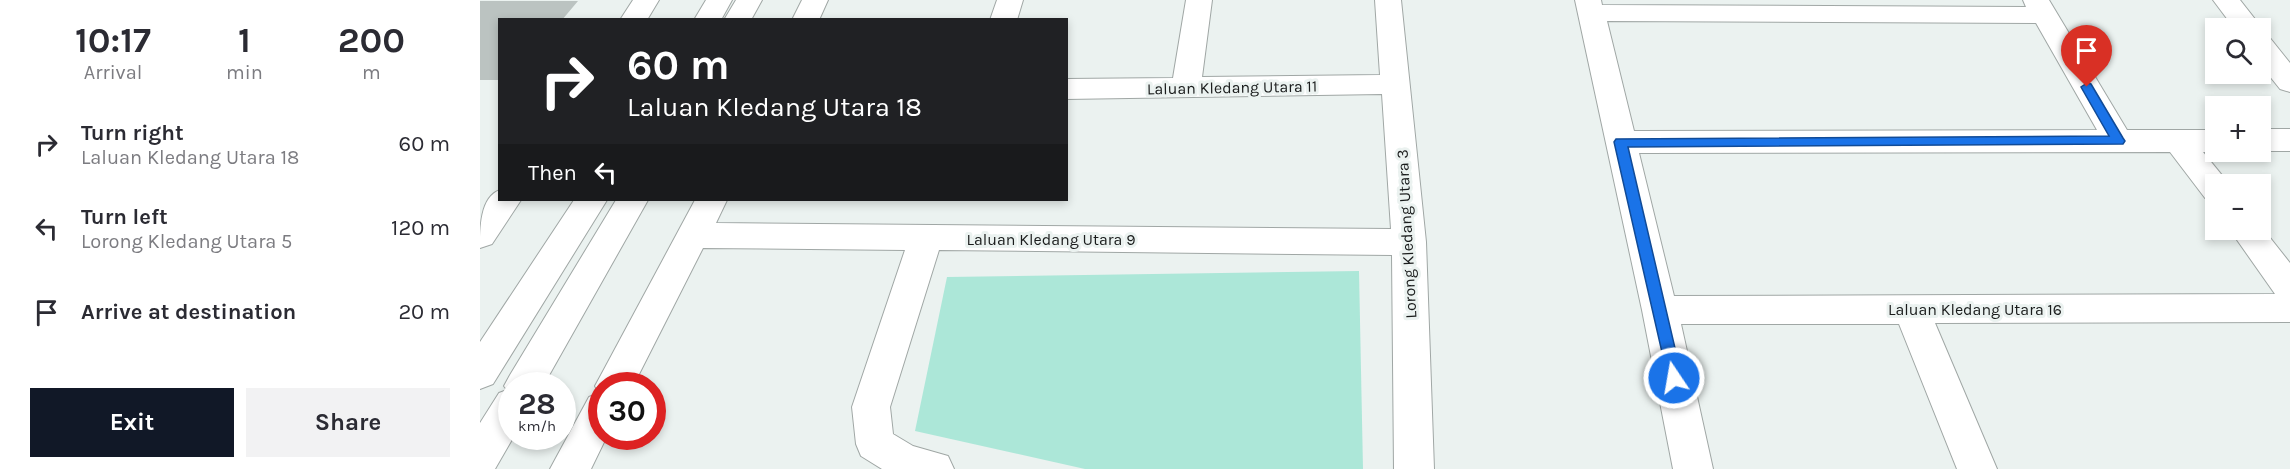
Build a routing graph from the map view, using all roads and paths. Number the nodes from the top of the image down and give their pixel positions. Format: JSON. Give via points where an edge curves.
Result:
{"nodes":[{"id":1,"x":646,"y":0,"type":"edge"},
{"id":2,"x":719,"y":0,"type":"edge"},
{"id":3,"x":749,"y":0,"type":"edge"},
{"id":4,"x":815,"y":0,"type":"edge"},
{"id":5,"x":1010,"y":0,"type":"edge"},
{"id":6,"x":1199,"y":0,"type":"edge"},
{"id":7,"x":1388,"y":0,"type":"edge"},
{"id":8,"x":2226,"y":0,"type":"edge"},
{"id":9,"x":1589,"y":7,"type":"edge"},
{"id":10,"x":2040,"y":8,"type":"edge"},
{"id":11,"x":634,"y":18,"type":"edge"},
{"id":12,"x":708,"y":18,"type":"edge"},
{"id":13,"x":738,"y":18,"type":"edge"},
{"id":14,"x":806,"y":18,"type":"edge"},
{"id":15,"x":1004,"y":18,"type":"edge"},
{"id":16,"x":2240,"y":18,"type":"edge"},
{"id":17,"x":2271,"y":58,"type":"edge"},
{"id":18,"x":2290,"y":82,"type":"edge"},
{"id":19,"x":1397,"y":84,"type":"junction"},
{"id":20,"x":1186,"y":87,"type":"junction"},
{"id":21,"x":1068,"y":89,"type":"edge"},
{"id":22,"x":2290,"y":140,"type":"edge"},
{"id":23,"x":2118,"y":141,"type":"junction"},
{"id":24,"x":2178,"y":141,"type":"junction"},
{"id":25,"x":2205,"y":141,"type":"edge"},
{"id":26,"x":2271,"y":141,"type":"edge"},
{"id":27,"x":1621,"y":142,"type":"junction"},
{"id":28,"x":2205,"y":176,"type":"edge"},
{"id":29,"x":504,"y":201,"type":"edge"},
{"id":30,"x":590,"y":201,"type":"edge"},
{"id":31,"x":631,"y":201,"type":"edge"},
{"id":32,"x":710,"y":201,"type":"edge"},
{"id":33,"x":480,"y":235,"type":"edge"},
{"id":34,"x":693,"y":235,"type":"junction"},
{"id":35,"x":926,"y":238,"type":"junction"},
{"id":36,"x":2254,"y":240,"type":"edge"},
{"id":37,"x":1409,"y":242,"type":"junction"},
{"id":38,"x":2290,"y":288,"type":"edge"},
{"id":39,"x":2290,"y":308,"type":"edge"},
{"id":40,"x":1911,"y":309,"type":"junction"},
{"id":41,"x":1659,"y":310,"type":"junction"},
{"id":42,"x":531,"y":372,"type":"edge"},
{"id":43,"x":621,"y":372,"type":"edge"},
{"id":44,"x":480,"y":373,"type":"edge"},
{"id":45,"x":498,"y":428,"type":"edge"},
{"id":46,"x":588,"y":435,"type":"edge"},
{"id":47,"x":480,"y":458,"type":"edge"},
{"id":48,"x":570,"y":469,"type":"edge"},
{"id":49,"x":934,"y":469,"type":"edge"},
{"id":50,"x":1414,"y":469,"type":"edge"},
{"id":51,"x":1693,"y":469,"type":"edge"},
{"id":52,"x":1977,"y":469,"type":"edge"}],
"edges":[{"from":1,"to":11,"type":"street"},
{"from":2,"to":12,"type":"street"},
{"from":3,"to":13,"type":"street"},
{"from":4,"to":14,"type":"street"},
{"from":5,"to":15,"type":"street"},
{"from":6,"to":20,"type":"street"},
{"from":7,"to":19,"type":"street","name":"Lorong Kledang Utara 3"},
{"from":8,"to":16,"type":"street"},
{"from":9,"to":10,"type":"street"},
{"from":9,"to":27,"type":"street"},
{"from":10,"to":23,"type":"street"},
{"from":17,"to":18,"type":"street"},
{"from":19,"to":20,"type":"street","name":"Laluan Kledang Utara 11"},
{"from":19,"to":37,"type":"street","name":"Lorong Kledang Utara 3"},
{"from":20,"to":21,"type":"street","name":"Laluan Kledang Utara 11"},
{"from":22,"to":26,"type":"street"},
{"from":23,"to":24,"type":"street"},
{"from":23,"to":27,"type":"street"},
{"from":24,"to":25,"type":"street"},
{"from":24,"to":28,"type":"street"},
{"from":27,"to":41,"type":"street"},
{"from":29,"to":33,"type":"street"},
{"from":30,"to":44,"type":"street"},
{"from":31,"to":42,"type":"street"},
{"from":32,"to":34,"type":"street"},
{"from":34,"to":35,"type":"street","name":"Laluan Kledang Utara 9"},
{"from":34,"to":43,"type":"street"},
{"from":35,"to":37,"type":"street","name":"Laluan Kledang Utara 9"},
{"from":35,"to":49,"type":"street","via":[[871,407],[875,444],[904,462]]},
{"from":36,"to":38,"type":"street"},
{"from":37,"to":50,"type":"street","name":"Lorong Kledang Utara 3"},
{"from":39,"to":40,"type":"street","name":"Laluan Kledang Utara 16"},
{"from":40,"to":41,"type":"street","name":"Laluan Kledang Utara 16"},
{"from":40,"to":52,"type":"street"},
{"from":41,"to":51,"type":"street"},
{"from":45,"to":47,"type":"street"},
{"from":46,"to":48,"type":"street"}]}
